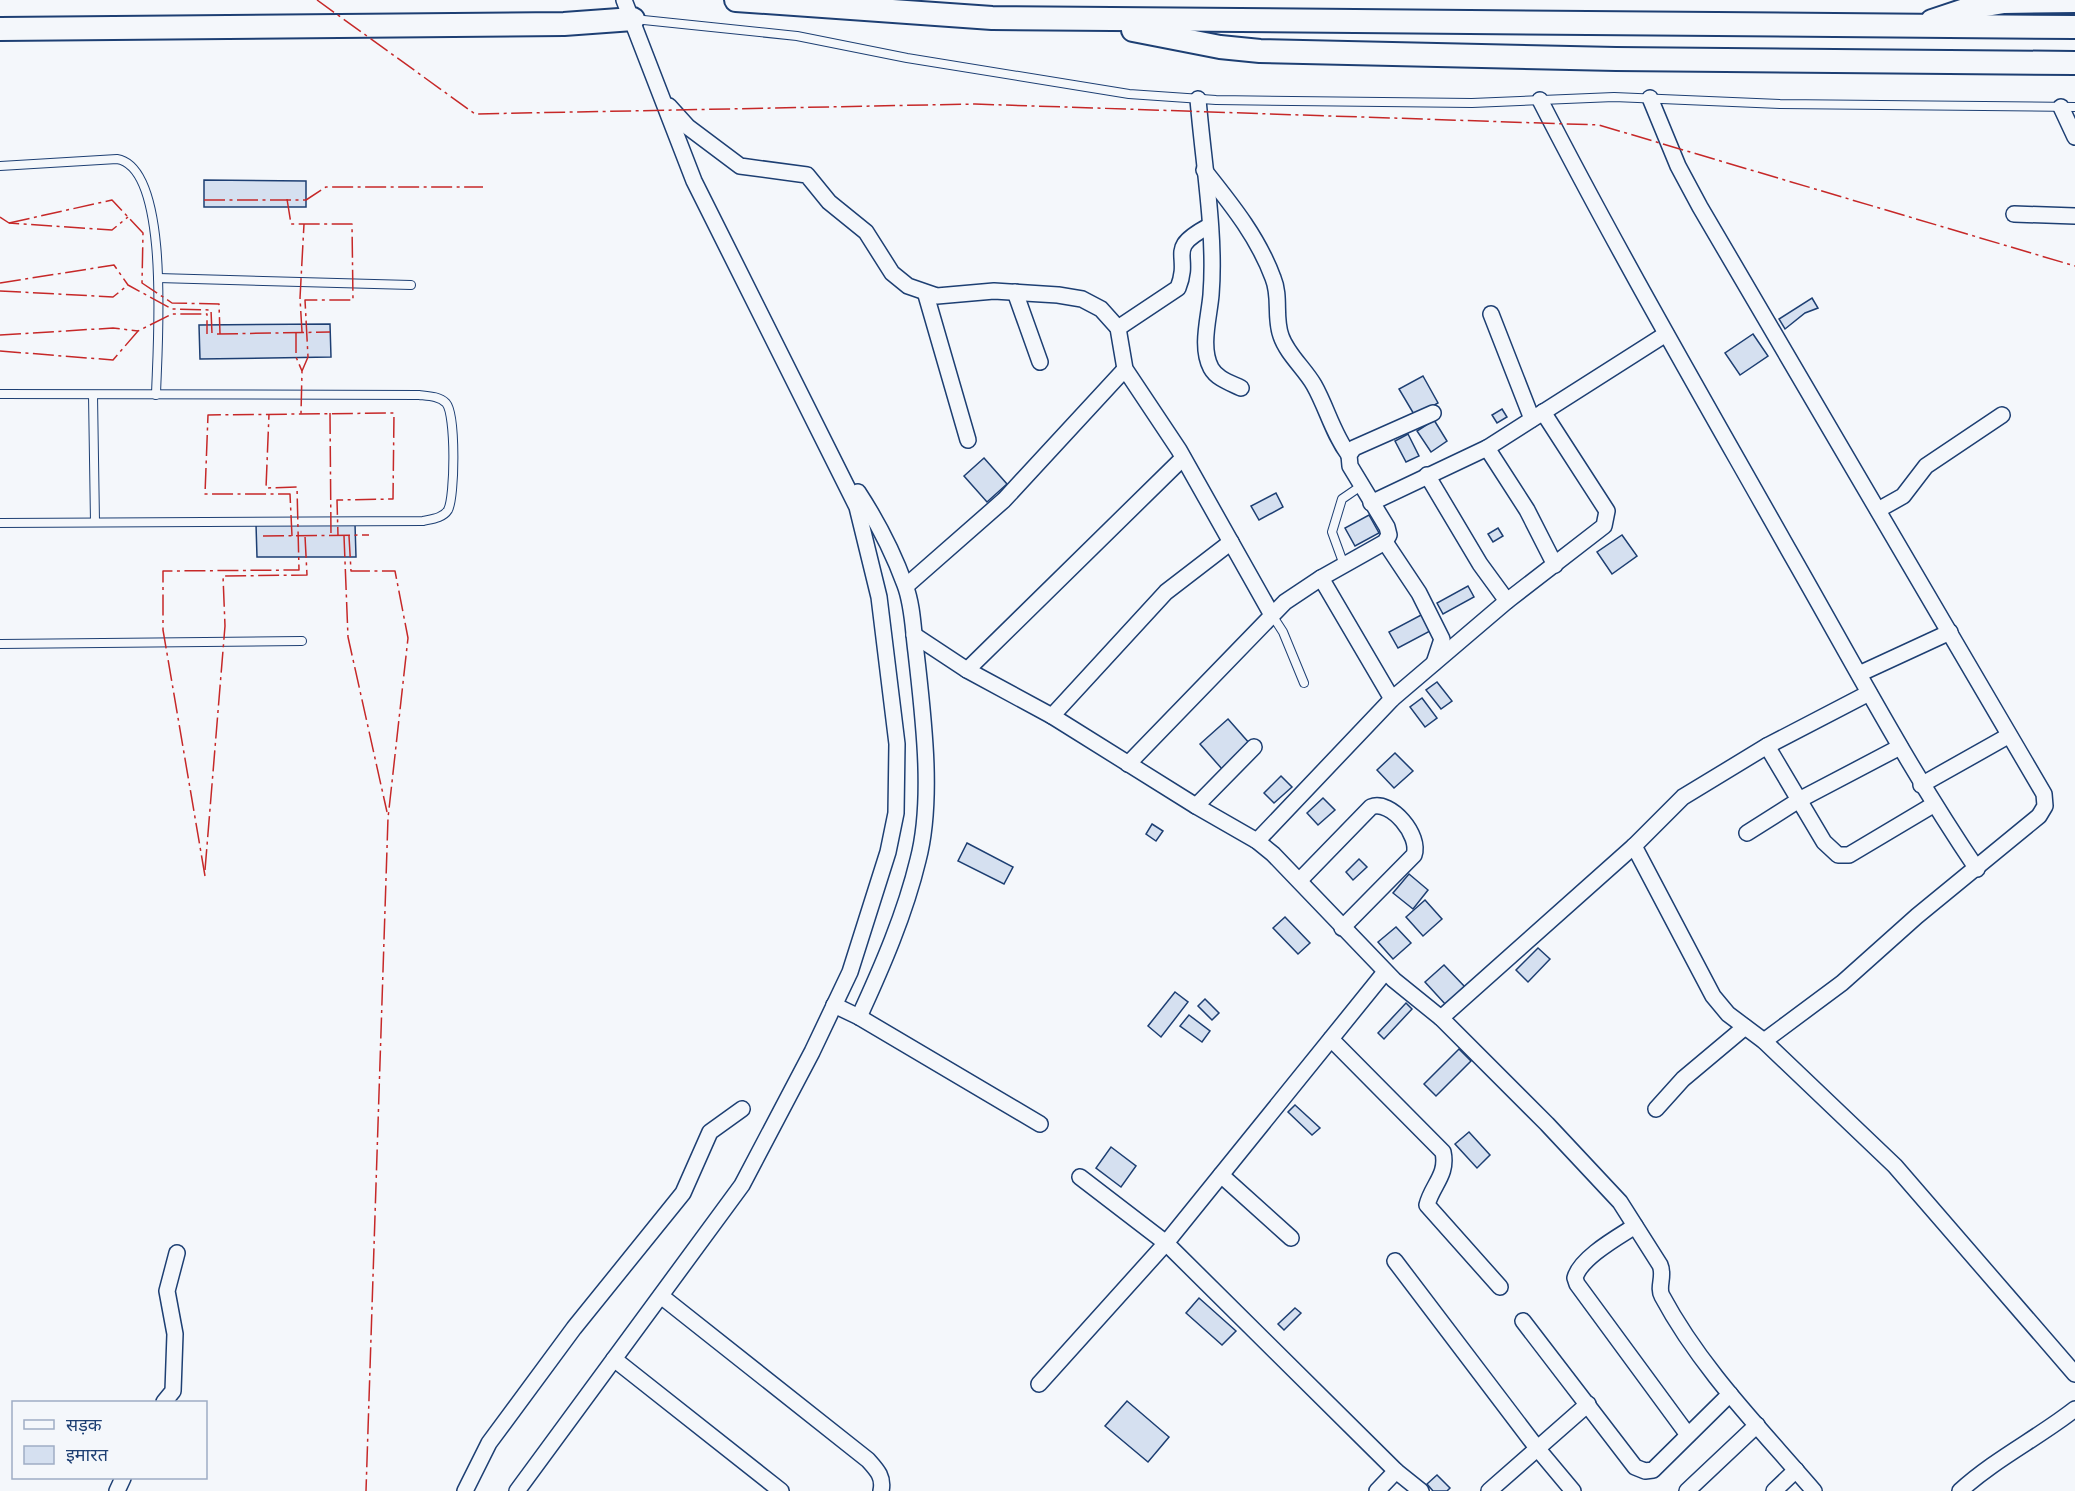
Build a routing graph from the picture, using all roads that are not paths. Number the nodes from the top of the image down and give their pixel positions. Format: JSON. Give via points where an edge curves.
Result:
{"nodes":[{"id":1,"x":736,"y":0,"type":"edge"},
{"id":2,"x":2075,"y":1,"type":"edge"},
{"id":3,"x":629,"y":9,"type":"edge"},
{"id":4,"x":1079,"y":19,"type":"junction"},
{"id":5,"x":1916,"y":27,"type":"junction"},
{"id":6,"x":2075,"y":27,"type":"edge"},
{"id":7,"x":0,"y":29,"type":"edge"},
{"id":8,"x":2075,"y":63,"type":"edge"},
{"id":9,"x":1650,"y":98,"type":"junction"},
{"id":10,"x":1198,"y":99,"type":"junction"},
{"id":11,"x":1540,"y":100,"type":"junction"},
{"id":12,"x":665,"y":102,"type":"junction"},
{"id":13,"x":2068,"y":107,"type":"edge"},
{"id":14,"x":2075,"y":137,"type":"edge"},
{"id":15,"x":0,"y":165,"type":"edge"},
{"id":16,"x":1204,"y":170,"type":"junction"},
{"id":17,"x":2014,"y":214,"type":"dead end"},
{"id":18,"x":2075,"y":216,"type":"edge"},
{"id":19,"x":1209,"y":226,"type":"junction"},
{"id":20,"x":158,"y":278,"type":"junction"},
{"id":21,"x":411,"y":285,"type":"dead end"},
{"id":22,"x":1015,"y":292,"type":"junction"},
{"id":23,"x":926,"y":295,"type":"junction"},
{"id":24,"x":1491,"y":314,"type":"dead end"},
{"id":25,"x":1118,"y":328,"type":"junction"},
{"id":26,"x":1666,"y":334,"type":"junction"},
{"id":27,"x":1040,"y":362,"type":"dead end"},
{"id":28,"x":1125,"y":369,"type":"junction"},
{"id":29,"x":1241,"y":388,"type":"dead end"},
{"id":30,"x":0,"y":394,"type":"edge"},
{"id":31,"x":93,"y":395,"type":"junction"},
{"id":32,"x":156,"y":395,"type":"junction"},
{"id":33,"x":1433,"y":413,"type":"dead end"},
{"id":34,"x":1537,"y":415,"type":"junction"},
{"id":35,"x":2002,"y":415,"type":"dead end"},
{"id":36,"x":823,"y":436,"type":"junction"},
{"id":37,"x":968,"y":440,"type":"dead end"},
{"id":38,"x":1487,"y":448,"type":"junction"},
{"id":39,"x":1350,"y":455,"type":"junction"},
{"id":40,"x":1183,"y":458,"type":"junction"},
{"id":41,"x":1427,"y":475,"type":"junction"},
{"id":42,"x":1361,"y":486,"type":"junction"},
{"id":43,"x":1371,"y":503,"type":"junction"},
{"id":44,"x":1878,"y":510,"type":"junction"},
{"id":45,"x":95,"y":522,"type":"junction"},
{"id":46,"x":0,"y":523,"type":"edge"},
{"id":47,"x":1231,"y":542,"type":"junction"},
{"id":48,"x":1385,"y":542,"type":"junction"},
{"id":49,"x":1344,"y":565,"type":"junction"},
{"id":50,"x":1555,"y":565,"type":"junction"},
{"id":51,"x":1321,"y":578,"type":"junction"},
{"id":52,"x":906,"y":586,"type":"junction"},
{"id":53,"x":1507,"y":601,"type":"junction"},
{"id":54,"x":1272,"y":615,"type":"junction"},
{"id":55,"x":1950,"y":632,"type":"junction"},
{"id":56,"x":914,"y":635,"type":"junction"},
{"id":57,"x":302,"y":640,"type":"dead end"},
{"id":58,"x":0,"y":644,"type":"edge"},
{"id":59,"x":1434,"y":663,"type":"junction"},
{"id":60,"x":967,"y":670,"type":"junction"},
{"id":61,"x":1859,"y":674,"type":"junction"},
{"id":62,"x":1304,"y":683,"type":"dead end"},
{"id":63,"x":1869,"y":693,"type":"junction"},
{"id":64,"x":1392,"y":699,"type":"junction"},
{"id":65,"x":1052,"y":716,"type":"junction"},
{"id":66,"x":2008,"y":736,"type":"junction"},
{"id":67,"x":1767,"y":746,"type":"junction"},
{"id":68,"x":1254,"y":747,"type":"dead end"},
{"id":69,"x":1900,"y":747,"type":"junction"},
{"id":70,"x":1128,"y":764,"type":"junction"},
{"id":71,"x":1922,"y":785,"type":"junction"},
{"id":72,"x":1799,"y":800,"type":"junction"},
{"id":73,"x":1933,"y":805,"type":"junction"},
{"id":74,"x":1196,"y":807,"type":"junction"},
{"id":75,"x":1747,"y":833,"type":"dead end"},
{"id":76,"x":1257,"y":841,"type":"junction"},
{"id":77,"x":1634,"y":846,"type":"junction"},
{"id":78,"x":1977,"y":869,"type":"junction"},
{"id":79,"x":1300,"y":880,"type":"junction"},
{"id":80,"x":1342,"y":928,"type":"junction"},
{"id":81,"x":1385,"y":972,"type":"junction"},
{"id":82,"x":834,"y":1005,"type":"junction"},
{"id":83,"x":859,"y":1017,"type":"junction"},
{"id":84,"x":1441,"y":1018,"type":"junction"},
{"id":85,"x":1745,"y":1027,"type":"junction"},
{"id":86,"x":1331,"y":1039,"type":"junction"},
{"id":87,"x":1764,"y":1041,"type":"junction"},
{"id":88,"x":742,"y":1108,"type":"dead end"},
{"id":89,"x":1656,"y":1109,"type":"dead end"},
{"id":90,"x":1040,"y":1124,"type":"dead end"},
{"id":91,"x":1221,"y":1174,"type":"junction"},
{"id":92,"x":1080,"y":1177,"type":"dead end"},
{"id":93,"x":1635,"y":1226,"type":"junction"},
{"id":94,"x":1291,"y":1238,"type":"dead end"},
{"id":95,"x":1166,"y":1243,"type":"junction"},
{"id":96,"x":177,"y":1253,"type":"dead end"},
{"id":97,"x":1395,"y":1261,"type":"dead end"},
{"id":98,"x":1500,"y":1287,"type":"dead end"},
{"id":99,"x":661,"y":1296,"type":"junction"},
{"id":100,"x":1523,"y":1321,"type":"dead end"},
{"id":101,"x":614,"y":1359,"type":"junction"},
{"id":102,"x":2075,"y":1374,"type":"edge"},
{"id":103,"x":1039,"y":1384,"type":"dead end"},
{"id":104,"x":1730,"y":1395,"type":"junction"},
{"id":105,"x":165,"y":1401,"type":"edge"},
{"id":106,"x":1588,"y":1404,"type":"junction"},
{"id":107,"x":2075,"y":1409,"type":"edge"},
{"id":108,"x":1757,"y":1425,"type":"junction"},
{"id":109,"x":1688,"y":1435,"type":"junction"},
{"id":110,"x":1537,"y":1448,"type":"junction"},
{"id":111,"x":1796,"y":1470,"type":"junction"},
{"id":112,"x":1396,"y":1471,"type":"junction"},
{"id":113,"x":465,"y":1491,"type":"edge"},
{"id":114,"x":517,"y":1491,"type":"edge"},
{"id":115,"x":781,"y":1491,"type":"edge"},
{"id":116,"x":881,"y":1491,"type":"edge"},
{"id":117,"x":1377,"y":1491,"type":"edge"},
{"id":118,"x":1421,"y":1491,"type":"edge"},
{"id":119,"x":1489,"y":1491,"type":"edge"},
{"id":120,"x":1573,"y":1491,"type":"edge"},
{"id":121,"x":1687,"y":1491,"type":"edge"},
{"id":122,"x":1774,"y":1491,"type":"edge"},
{"id":123,"x":1814,"y":1491,"type":"edge"},
{"id":124,"x":1960,"y":1491,"type":"edge"}],
"edges":[{"from":1,"to":4,"type":"street","via":[[992,18]]},
{"from":2,"to":5,"type":"street","via":[[2004,2],[1974,7]]},
{"from":3,"to":7,"type":"street","via":[[564,24]]},
{"from":3,"to":10,"type":"lane","via":[[1129,94]]},
{"from":3,"to":12,"type":"street","via":[[648,67]]},
{"from":4,"to":5,"type":"street"},
{"from":4,"to":8,"type":"street","via":[[1220,47],[1260,51]]},
{"from":5,"to":6,"type":"street"},
{"from":9,"to":11,"type":"lane"},
{"from":9,"to":13,"type":"lane","via":[[1780,104]]},
{"from":9,"to":44,"type":"street","via":[[1700,207]]},
{"from":10,"to":11,"type":"lane","via":[[1369,104]]},
{"from":10,"to":16,"type":"street"},
{"from":11,"to":26,"type":"street"},
{"from":12,"to":23,"type":"street","via":[[688,127],[740,166],[807,175],[829,202],[867,232],[900,282]]},
{"from":12,"to":36,"type":"street","via":[[694,182]]},
{"from":13,"to":14,"type":"street"},
{"from":15,"to":20,"type":"lane","via":[[117,159],[133,165],[155,228]]},
{"from":16,"to":19,"type":"street"},
{"from":16,"to":39,"type":"street","via":[[1238,213],[1263,254],[1278,296],[1281,338],[1314,386]]},
{"from":17,"to":18,"type":"street"},
{"from":19,"to":25,"type":"street","via":[[1183,244],[1178,288]]},
{"from":19,"to":29,"type":"street","via":[[1211,292],[1206,351],[1212,369]]},
{"from":20,"to":21,"type":"lane"},
{"from":20,"to":32,"type":"lane"},
{"from":22,"to":23,"type":"street"},
{"from":22,"to":25,"type":"street","via":[[1082,299],[1101,309]]},
{"from":22,"to":27,"type":"street"},
{"from":23,"to":37,"type":"street"},
{"from":24,"to":34,"type":"street"},
{"from":25,"to":28,"type":"street"},
{"from":26,"to":34,"type":"street"},
{"from":26,"to":61,"type":"street"},
{"from":28,"to":40,"type":"street"},
{"from":28,"to":52,"type":"street","via":[[1004,500]]},
{"from":30,"to":31,"type":"lane"},
{"from":31,"to":32,"type":"lane"},
{"from":31,"to":45,"type":"lane"},
{"from":32,"to":45,"type":"lane","via":[[434,397],[445,402],[452,413],[448,509],[442,516],[423,521]]},
{"from":33,"to":39,"type":"street","via":[[1354,447]]},
{"from":34,"to":38,"type":"street"},
{"from":34,"to":50,"type":"street","via":[[1608,518],[1604,526]]},
{"from":35,"to":44,"type":"street","via":[[1933,461],[1903,496]]},
{"from":36,"to":52,"type":"street","via":[[880,527]]},
{"from":36,"to":82,"type":"street","via":[[864,526],[879,597],[898,777],[888,852],[850,972]]},
{"from":38,"to":41,"type":"street"},
{"from":38,"to":50,"type":"street","via":[[1527,510]]},
{"from":39,"to":42,"type":"street","via":[[1350,466]]},
{"from":40,"to":47,"type":"street"},
{"from":40,"to":60,"type":"street"},
{"from":41,"to":43,"type":"street"},
{"from":41,"to":53,"type":"street"},
{"from":42,"to":43,"type":"street"},
{"from":42,"to":49,"type":"lane","via":[[1342,499],[1332,532]]},
{"from":43,"to":48,"type":"street","via":[[1387,527],[1389,535]]},
{"from":44,"to":55,"type":"street"},
{"from":45,"to":46,"type":"lane"},
{"from":47,"to":54,"type":"street"},
{"from":47,"to":65,"type":"street","via":[[1166,592]]},
{"from":48,"to":49,"type":"street"},
{"from":48,"to":59,"type":"street","via":[[1419,593],[1442,639]]},
{"from":49,"to":51,"type":"street"},
{"from":50,"to":53,"type":"street"},
{"from":51,"to":54,"type":"street"},
{"from":51,"to":64,"type":"street"},
{"from":52,"to":56,"type":"street"},
{"from":53,"to":59,"type":"street"},
{"from":54,"to":62,"type":"lane"},
{"from":54,"to":70,"type":"street"},
{"from":55,"to":61,"type":"street"},
{"from":55,"to":66,"type":"street"},
{"from":56,"to":60,"type":"street"},
{"from":56,"to":83,"type":"street","via":[[926,792],[924,827],[918,861],[890,945]]},
{"from":57,"to":58,"type":"lane"},
{"from":59,"to":64,"type":"street"},
{"from":60,"to":65,"type":"street"},
{"from":61,"to":63,"type":"street"},
{"from":63,"to":67,"type":"street"},
{"from":63,"to":69,"type":"street"},
{"from":64,"to":76,"type":"street"},
{"from":65,"to":70,"type":"street"},
{"from":66,"to":71,"type":"street"},
{"from":66,"to":78,"type":"street","via":[[2044,794],[2045,806],[2039,816]]},
{"from":67,"to":72,"type":"street"},
{"from":67,"to":77,"type":"street","via":[[1683,797]]},
{"from":68,"to":74,"type":"street"},
{"from":69,"to":71,"type":"street"},
{"from":69,"to":72,"type":"street"},
{"from":70,"to":74,"type":"street"},
{"from":71,"to":73,"type":"street"},
{"from":72,"to":73,"type":"street","via":[[1824,842],[1838,855],[1849,855]]},
{"from":72,"to":75,"type":"street"},
{"from":73,"to":78,"type":"street"},
{"from":74,"to":76,"type":"street"},
{"from":76,"to":79,"type":"street"},
{"from":77,"to":84,"type":"street"},
{"from":77,"to":85,"type":"street","via":[[1713,996]]},
{"from":78,"to":87,"type":"street","via":[[1842,983]]},
{"from":79,"to":80,"type":"street"},
{"from":79,"to":80,"type":"street","via":[[1371,807],[1388,806],[1415,839],[1414,855]]},
{"from":80,"to":81,"type":"street"},
{"from":81,"to":84,"type":"street"},
{"from":81,"to":86,"type":"street"},
{"from":82,"to":83,"type":"street"},
{"from":82,"to":99,"type":"street","via":[[742,1185]]},
{"from":83,"to":90,"type":"street"},
{"from":84,"to":93,"type":"street","via":[[1620,1202]]},
{"from":85,"to":87,"type":"street"},
{"from":85,"to":89,"type":"street","via":[[1692,1071]]},
{"from":86,"to":91,"type":"street"},
{"from":86,"to":98,"type":"street","via":[[1443,1152],[1442,1177],[1430,1193],[1427,1205]]},
{"from":87,"to":102,"type":"street","via":[[1895,1166]]},
{"from":88,"to":113,"type":"street","via":[[710,1132],[682,1193],[574,1328],[496,1434]]},
{"from":91,"to":94,"type":"street"},
{"from":91,"to":95,"type":"street"},
{"from":92,"to":95,"type":"street"},
{"from":93,"to":104,"type":"street","via":[[1663,1271],[1661,1295],[1673,1318]]},
{"from":93,"to":109,"type":"street","via":[[1608,1243],[1580,1268],[1575,1278]]},
{"from":95,"to":103,"type":"street"},
{"from":95,"to":112,"type":"street"},
{"from":96,"to":105,"type":"street","via":[[168,1291],[175,1334],[173,1391]]},
{"from":97,"to":110,"type":"street"},
{"from":99,"to":101,"type":"street"},
{"from":99,"to":116,"type":"street","via":[[868,1460],[879,1472]]},
{"from":100,"to":106,"type":"street"},
{"from":101,"to":114,"type":"street"},
{"from":101,"to":115,"type":"street"},
{"from":104,"to":108,"type":"street"},
{"from":104,"to":109,"type":"street"},
{"from":106,"to":109,"type":"street","via":[[1635,1467],[1645,1471],[1653,1470]]},
{"from":106,"to":110,"type":"street"},
{"from":107,"to":124,"type":"street","via":[[1989,1466]]},
{"from":108,"to":111,"type":"street"},
{"from":108,"to":121,"type":"street"},
{"from":110,"to":119,"type":"street"},
{"from":110,"to":120,"type":"street"},
{"from":111,"to":122,"type":"street"},
{"from":111,"to":123,"type":"street"},
{"from":112,"to":117,"type":"street"},
{"from":112,"to":118,"type":"street"}]}
